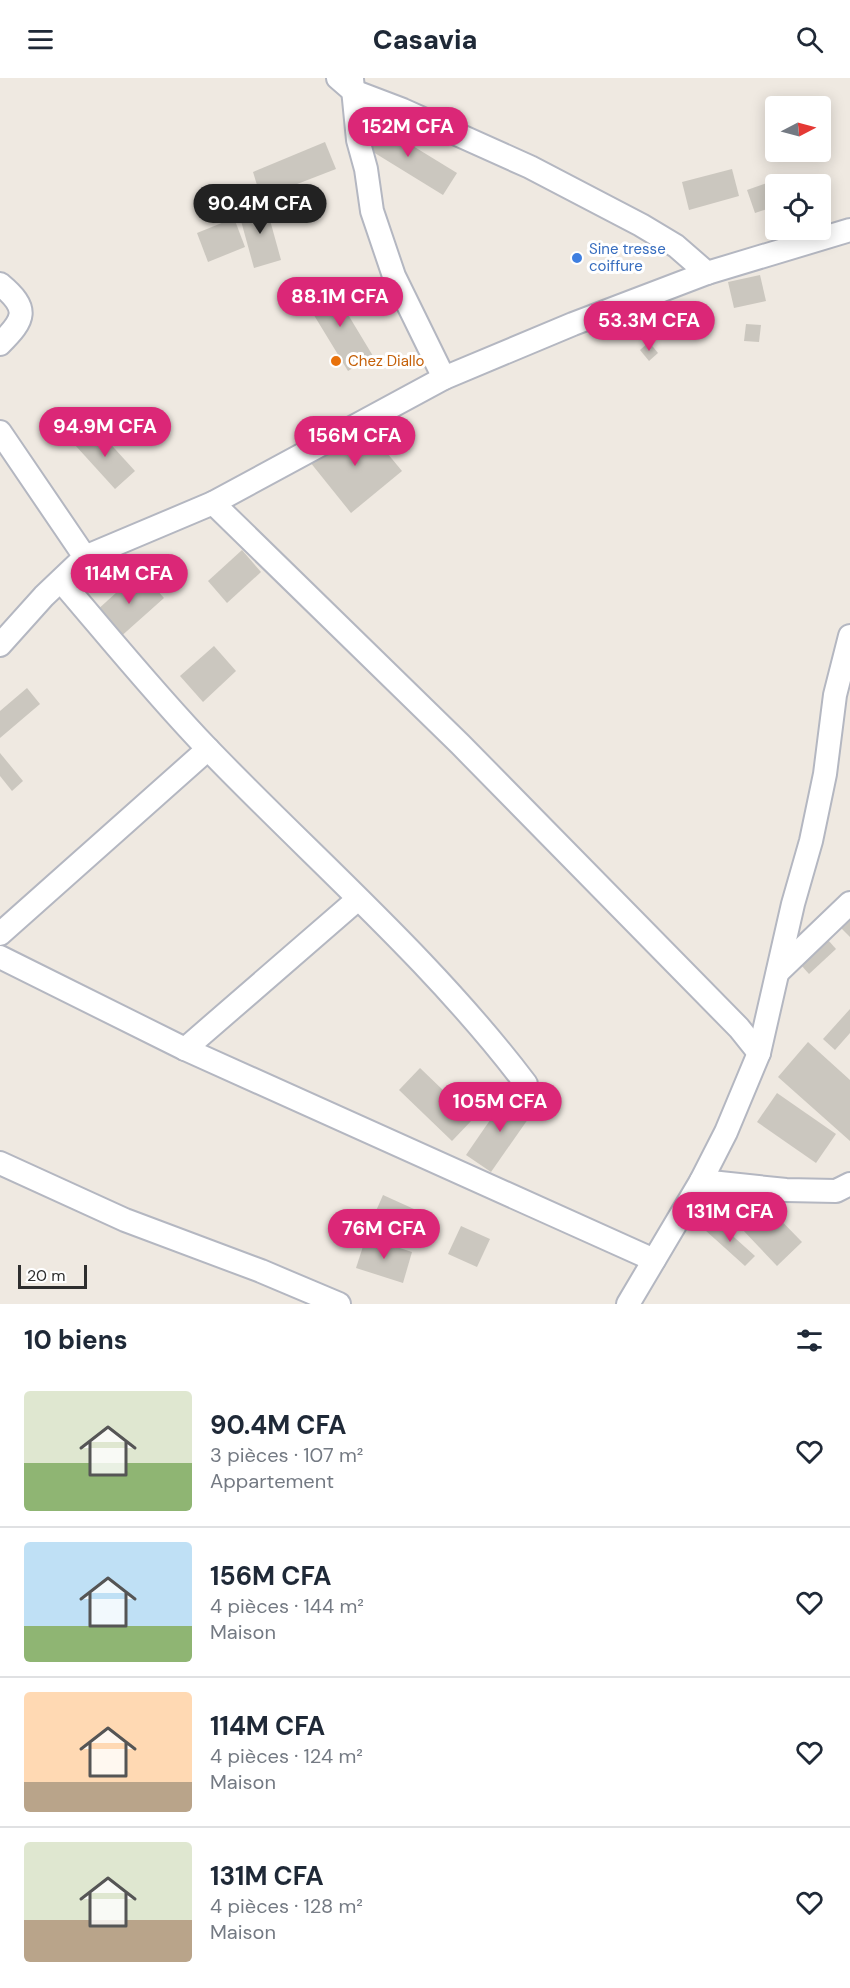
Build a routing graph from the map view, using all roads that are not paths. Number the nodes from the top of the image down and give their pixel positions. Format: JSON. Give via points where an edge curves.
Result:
{"nodes":[{"id":1,"x":348,"y":82,"type":"edge"},
{"id":2,"x":850,"y":230,"type":"edge"},
{"id":3,"x":707,"y":273,"type":"junction"},
{"id":4,"x":0,"y":284,"type":"edge"},
{"id":5,"x":0,"y":344,"type":"edge"},
{"id":6,"x":444,"y":378,"type":"junction"},
{"id":7,"x":0,"y":432,"type":"edge"},
{"id":8,"x":213,"y":503,"type":"junction"},
{"id":9,"x":85,"y":557,"type":"junction"},
{"id":10,"x":61,"y":581,"type":"junction"},
{"id":11,"x":850,"y":636,"type":"edge"},
{"id":12,"x":0,"y":645,"type":"edge"},
{"id":13,"x":208,"y":749,"type":"junction"},
{"id":14,"x":358,"y":899,"type":"junction"},
{"id":15,"x":850,"y":903,"type":"edge"},
{"id":16,"x":0,"y":934,"type":"edge"},
{"id":17,"x":0,"y":957,"type":"edge"},
{"id":18,"x":778,"y":972,"type":"junction"},
{"id":19,"x":185,"y":1048,"type":"junction"},
{"id":20,"x":759,"y":1053,"type":"junction"},
{"id":21,"x":526,"y":1084,"type":"dead end"},
{"id":22,"x":0,"y":1162,"type":"edge"},
{"id":23,"x":701,"y":1181,"type":"junction"},
{"id":24,"x":850,"y":1184,"type":"edge"},
{"id":25,"x":654,"y":1260,"type":"junction"},
{"id":26,"x":339,"y":1304,"type":"edge"},
{"id":27,"x":628,"y":1304,"type":"edge"}],
"edges":[{"from":1,"to":3,"type":"street","via":[[530,167],[641,225],[676,246]]},
{"from":1,"to":6,"type":"street","via":[[372,211],[384,250]]},
{"from":2,"to":3,"type":"street"},
{"from":3,"to":6,"type":"street"},
{"from":4,"to":5,"type":"street","via":[[19,305],[21,317]]},
{"from":6,"to":8,"type":"street"},
{"from":7,"to":9,"type":"street"},
{"from":8,"to":9,"type":"street"},
{"from":8,"to":20,"type":"street","via":[[460,744],[739,1028]]},
{"from":9,"to":10,"type":"street"},
{"from":10,"to":12,"type":"street"},
{"from":10,"to":13,"type":"street"},
{"from":11,"to":18,"type":"street","via":[[835,695],[811,841]]},
{"from":13,"to":14,"type":"street"},
{"from":13,"to":16,"type":"street"},
{"from":14,"to":19,"type":"street"},
{"from":14,"to":21,"type":"street","via":[[496,1044]]},
{"from":15,"to":18,"type":"street"},
{"from":17,"to":19,"type":"street"},
{"from":18,"to":20,"type":"street"},
{"from":19,"to":25,"type":"street"},
{"from":20,"to":23,"type":"street"},
{"from":22,"to":26,"type":"street","via":[[125,1220]]},
{"from":23,"to":24,"type":"street","via":[[786,1190],[836,1191]]},
{"from":23,"to":25,"type":"street"},
{"from":25,"to":27,"type":"street"}]}
